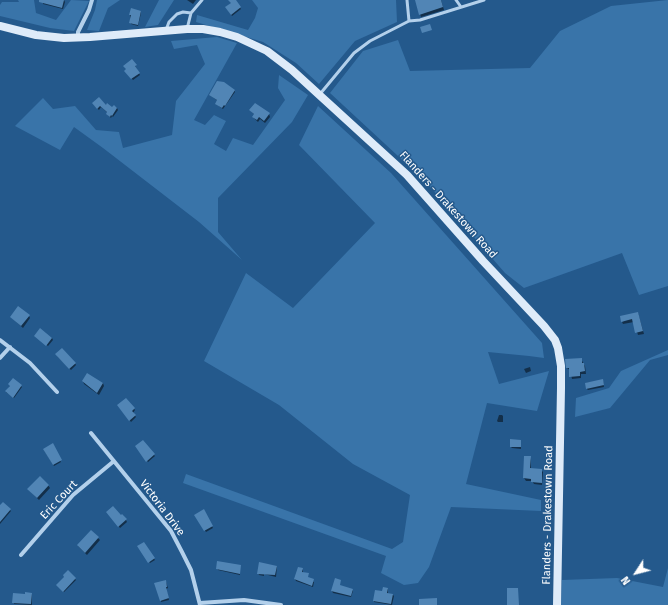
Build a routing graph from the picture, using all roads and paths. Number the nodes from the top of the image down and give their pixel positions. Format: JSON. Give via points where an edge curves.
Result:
{"nodes":[{"id":1,"x":92,"y":0,"type":"edge"},
{"id":2,"x":202,"y":0,"type":"edge"},
{"id":3,"x":406,"y":0,"type":"edge"},
{"id":4,"x":456,"y":0,"type":"edge"},
{"id":5,"x":484,"y":0,"type":"edge"},
{"id":6,"x":461,"y":7,"type":"junction"},
{"id":7,"x":191,"y":13,"type":"junction"},
{"id":8,"x":409,"y":21,"type":"junction"},
{"id":9,"x":0,"y":26,"type":"edge"},
{"id":10,"x":187,"y":29,"type":"junction"},
{"id":11,"x":166,"y":30,"type":"junction"},
{"id":12,"x":78,"y":37,"type":"junction"},
{"id":13,"x":320,"y":94,"type":"junction"},
{"id":14,"x":0,"y":340,"type":"edge"},
{"id":15,"x":10,"y":347,"type":"junction"},
{"id":16,"x":0,"y":358,"type":"edge"},
{"id":17,"x":57,"y":392,"type":"dead end"},
{"id":18,"x":90,"y":433,"type":"dead end"},
{"id":19,"x":114,"y":461,"type":"junction"},
{"id":20,"x":20,"y":555,"type":"dead end"},
{"id":21,"x":200,"y":604,"type":"edge"},
{"id":22,"x":281,"y":605,"type":"edge"},
{"id":23,"x":557,"y":605,"type":"edge"}],
"edges":[{"from":1,"to":12,"type":"street"},
{"from":2,"to":7,"type":"lane"},
{"from":3,"to":8,"type":"lane"},
{"from":4,"to":6,"type":"lane"},
{"from":5,"to":6,"type":"lane"},
{"from":6,"to":8,"type":"lane"},
{"from":7,"to":10,"type":"lane"},
{"from":7,"to":11,"type":"lane","via":[[177,14],[169,22]]},
{"from":8,"to":13,"type":"lane","via":[[359,48]]},
{"from":9,"to":12,"type":"street","name":"Flanders - Drakestown Road","via":[[45,36]]},
{"from":10,"to":11,"type":"street","name":"Flanders - Drakestown Road"},
{"from":10,"to":13,"type":"street","name":"Flanders - Drakestown Road","via":[[220,32],[256,46],[279,59]]},
{"from":11,"to":12,"type":"street","name":"Flanders - Drakestown Road"},
{"from":13,"to":23,"type":"street","name":"Flanders - Drakestown Road","via":[[407,175],[555,340],[560,355],[561,377]]},
{"from":14,"to":15,"type":"street"},
{"from":15,"to":16,"type":"street"},
{"from":15,"to":17,"type":"street","via":[[34,367]]},
{"from":18,"to":19,"type":"street","name":"Victoria Drive"},
{"from":19,"to":20,"type":"street","name":"Eric Court","via":[[73,495]]},
{"from":19,"to":21,"type":"street","name":"Victoria Drive","via":[[163,520],[177,542],[191,570]]},
{"from":21,"to":22,"type":"street","via":[[244,600]]}]}
